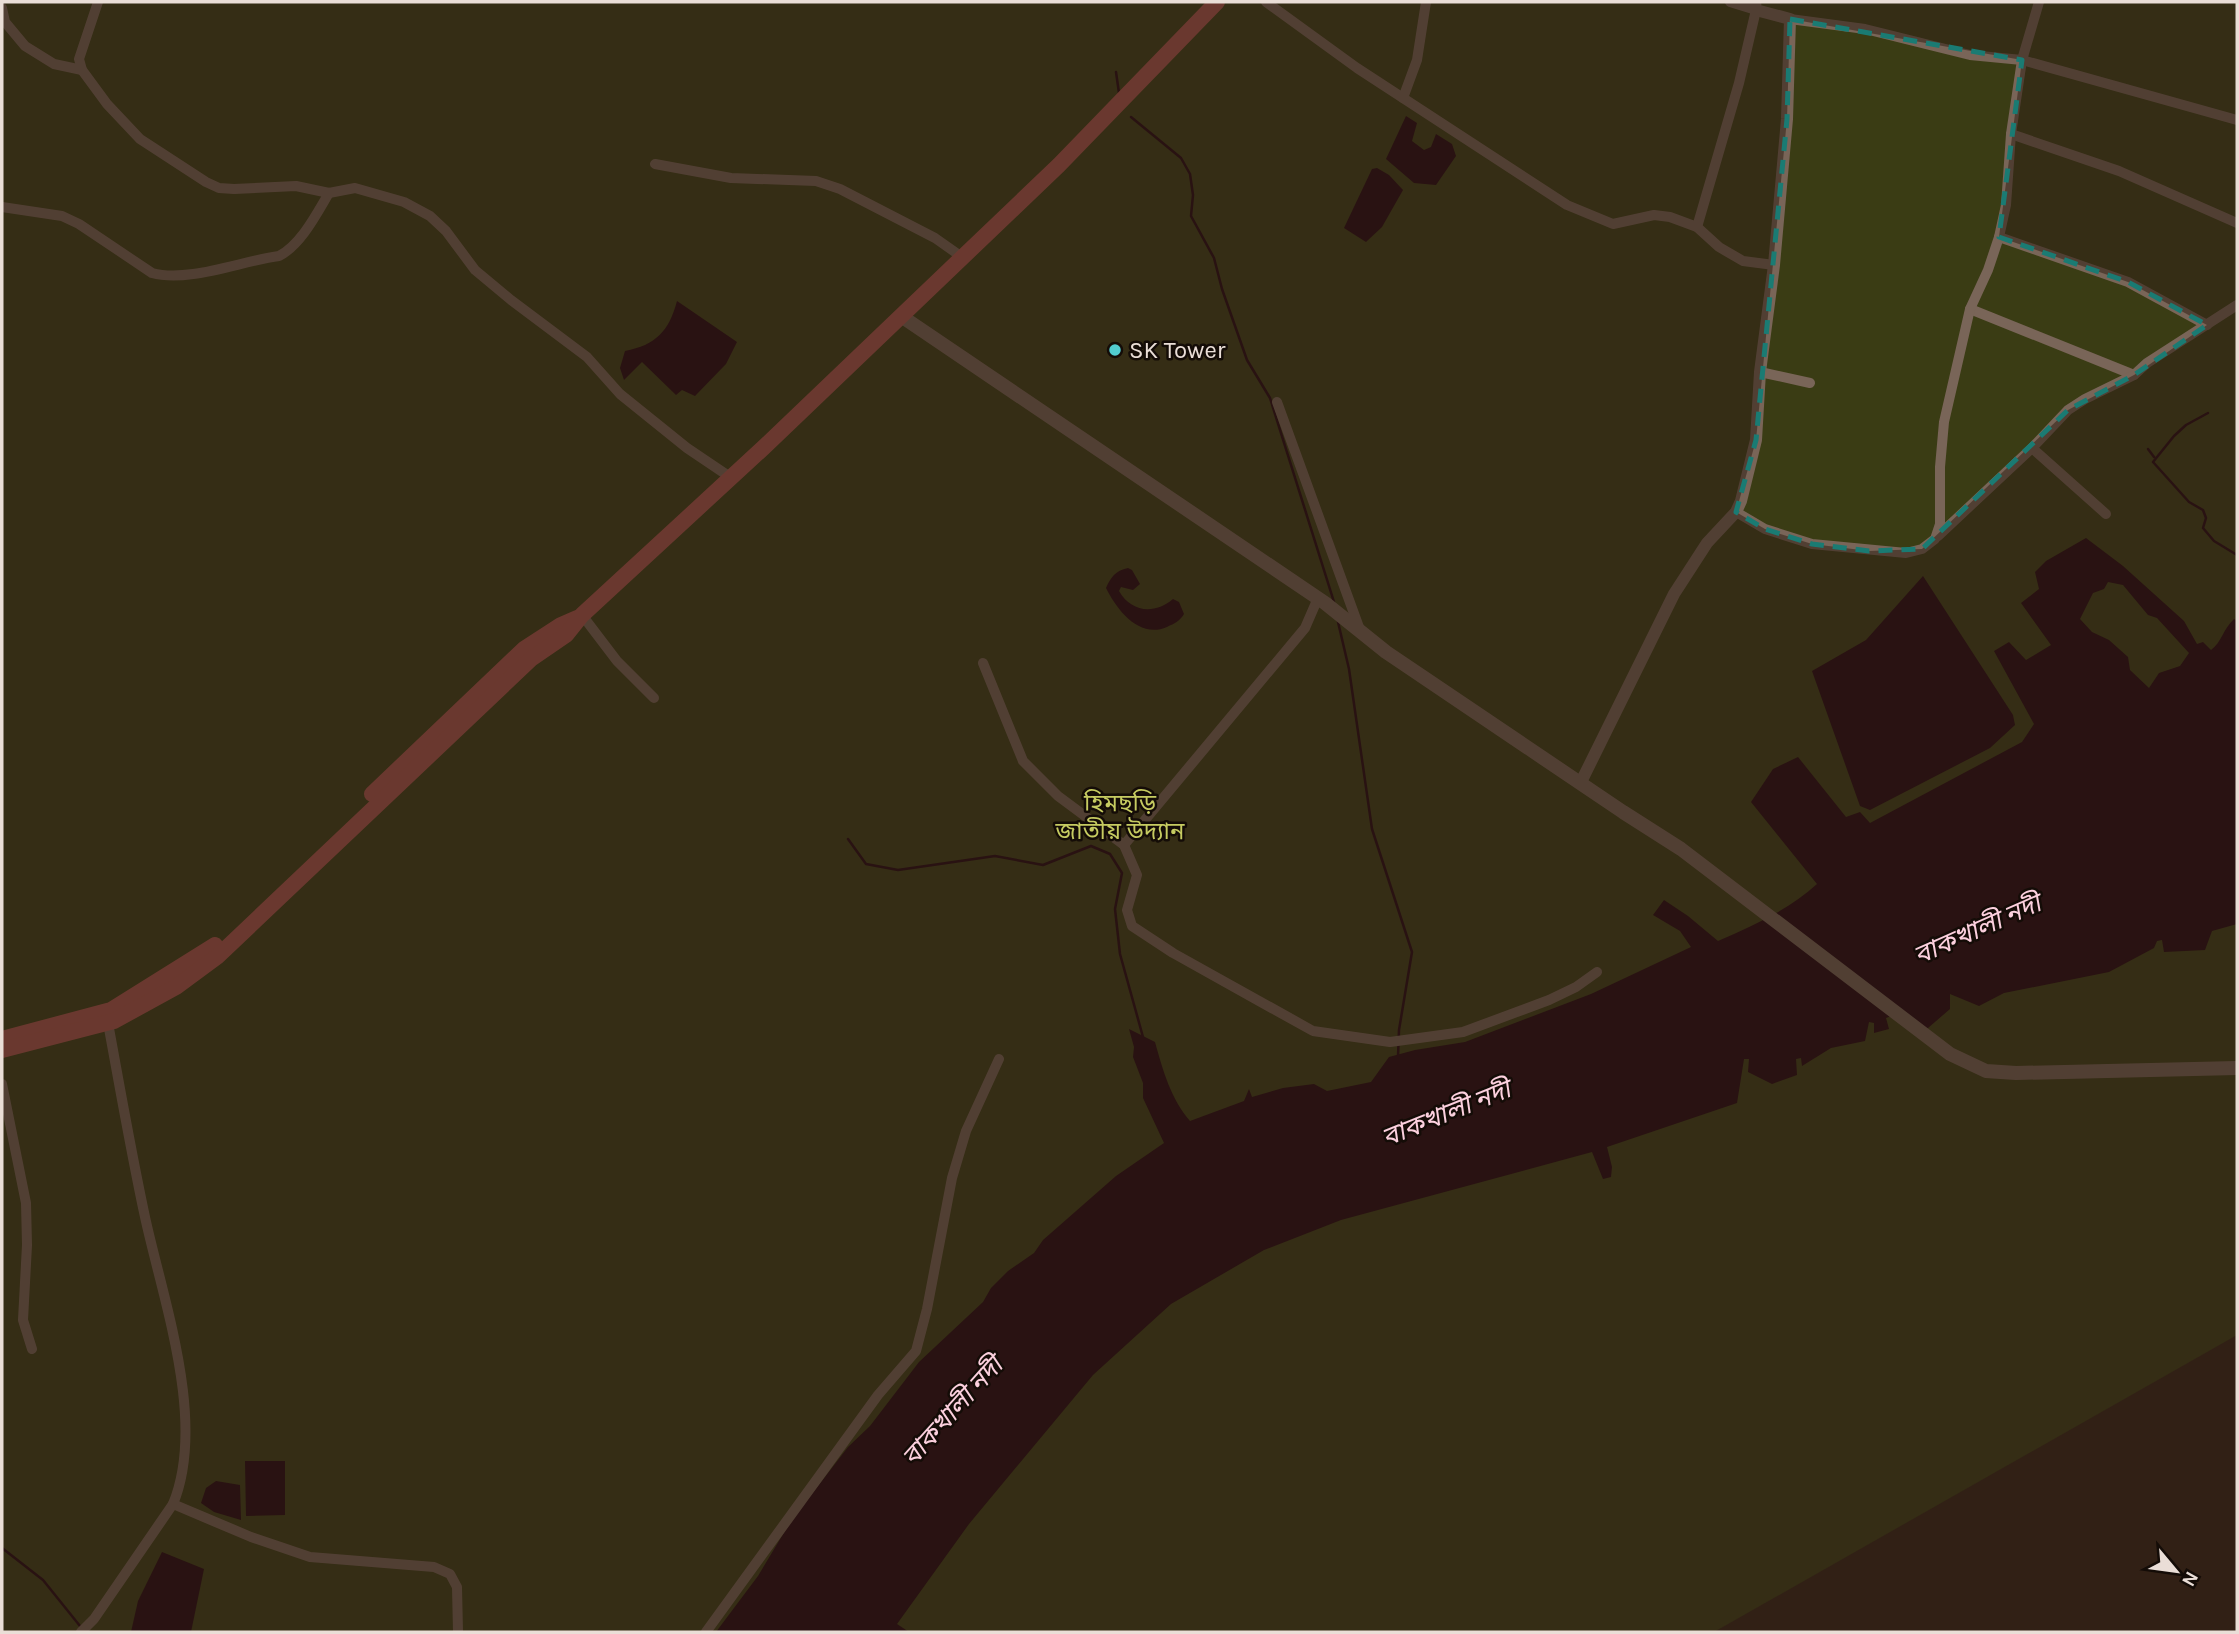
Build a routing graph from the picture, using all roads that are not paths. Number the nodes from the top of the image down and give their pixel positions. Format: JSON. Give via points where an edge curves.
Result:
{"nodes":[{"id":1,"x":98,"y":2,"type":"edge"},
{"id":2,"x":1266,"y":2,"type":"edge"},
{"id":3,"x":1426,"y":2,"type":"edge"},
{"id":4,"x":1730,"y":2,"type":"edge"},
{"id":5,"x":2039,"y":2,"type":"edge"},
{"id":6,"x":1213,"y":3,"type":"edge"},
{"id":7,"x":1756,"y":6,"type":"edge"},
{"id":8,"x":2,"y":8,"type":"edge"},
{"id":9,"x":1790,"y":19,"type":"junction"},
{"id":10,"x":2022,"y":60,"type":"junction"},
{"id":11,"x":82,"y":70,"type":"junction"},
{"id":12,"x":1403,"y":98,"type":"junction"},
{"id":13,"x":2237,"y":120,"type":"edge"},
{"id":14,"x":2011,"y":134,"type":"junction"},
{"id":15,"x":655,"y":164,"type":"dead end"},
{"id":16,"x":330,"y":193,"type":"junction"},
{"id":17,"x":2,"y":207,"type":"edge"},
{"id":18,"x":2237,"y":223,"type":"edge"},
{"id":19,"x":1697,"y":228,"type":"junction"},
{"id":20,"x":1999,"y":237,"type":"junction"},
{"id":21,"x":962,"y":257,"type":"junction"},
{"id":22,"x":1774,"y":265,"type":"junction"},
{"id":23,"x":2237,"y":305,"type":"edge"},
{"id":24,"x":1970,"y":309,"type":"junction"},
{"id":25,"x":901,"y":316,"type":"junction"},
{"id":26,"x":2207,"y":325,"type":"junction"},
{"id":27,"x":1760,"y":372,"type":"junction"},
{"id":28,"x":2134,"y":375,"type":"junction"},
{"id":29,"x":1810,"y":383,"type":"dead end"},
{"id":30,"x":1277,"y":402,"type":"dead end"},
{"id":31,"x":2032,"y":447,"type":"junction"},
{"id":32,"x":730,"y":477,"type":"junction"},
{"id":33,"x":1736,"y":512,"type":"junction"},
{"id":34,"x":2106,"y":514,"type":"dead end"},
{"id":35,"x":1935,"y":539,"type":"junction"},
{"id":36,"x":1321,"y":601,"type":"junction"},
{"id":37,"x":582,"y":615,"type":"junction"},
{"id":38,"x":1360,"y":631,"type":"junction"},
{"id":39,"x":983,"y":663,"type":"dead end"},
{"id":40,"x":654,"y":698,"type":"dead end"},
{"id":41,"x":1581,"y":782,"type":"junction"},
{"id":42,"x":1124,"y":845,"type":"junction"},
{"id":43,"x":1597,"y":972,"type":"dead end"},
{"id":44,"x":108,"y":1023,"type":"junction"},
{"id":45,"x":2,"y":1039,"type":"edge"},
{"id":46,"x":2,"y":1050,"type":"edge"},
{"id":47,"x":999,"y":1059,"type":"dead end"},
{"id":48,"x":2237,"y":1068,"type":"edge"},
{"id":49,"x":2,"y":1084,"type":"edge"},
{"id":50,"x":32,"y":1349,"type":"dead end"},
{"id":51,"x":173,"y":1504,"type":"junction"},
{"id":52,"x":81,"y":1632,"type":"edge"},
{"id":53,"x":458,"y":1632,"type":"edge"},
{"id":54,"x":706,"y":1632,"type":"edge"}],
"edges":[{"from":1,"to":11,"type":"street","via":[[79,59]]},
{"from":2,"to":12,"type":"street"},
{"from":3,"to":12,"type":"street","via":[[1416,60]]},
{"from":4,"to":7,"type":"street"},
{"from":5,"to":10,"type":"street"},
{"from":6,"to":21,"type":"main road","via":[[1059,165]]},
{"from":7,"to":9,"type":"street"},
{"from":7,"to":19,"type":"street"},
{"from":8,"to":11,"type":"street","via":[[5,22],[25,46],[54,64]]},
{"from":9,"to":10,"type":"street","via":[[1865,29],[1970,55]]},
{"from":9,"to":22,"type":"street"},
{"from":10,"to":13,"type":"street"},
{"from":10,"to":14,"type":"street"},
{"from":11,"to":16,"type":"street","via":[[140,139],[206,182],[219,188],[296,186]]},
{"from":12,"to":19,"type":"street","via":[[1538,188],[1598,219],[1613,224],[1654,215]]},
{"from":14,"to":18,"type":"street","via":[[2119,171]]},
{"from":14,"to":20,"type":"street"},
{"from":15,"to":21,"type":"street","via":[[731,178],[816,181],[841,189]]},
{"from":16,"to":17,"type":"street","via":[[279,256],[162,276],[62,216]]},
{"from":16,"to":32,"type":"street","via":[[355,188],[371,191],[430,216],[484,277],[587,356],[630,402]]},
{"from":19,"to":22,"type":"street","via":[[1743,261]]},
{"from":20,"to":24,"type":"street"},
{"from":20,"to":26,"type":"street","via":[[2128,282]]},
{"from":21,"to":25,"type":"main road"},
{"from":22,"to":27,"type":"street"},
{"from":23,"to":26,"type":"street"},
{"from":24,"to":28,"type":"street"},
{"from":24,"to":35,"type":"street","via":[[1944,422],[1940,524]]},
{"from":25,"to":32,"type":"main road"},
{"from":25,"to":36,"type":"main road"},
{"from":26,"to":28,"type":"street"},
{"from":27,"to":29,"type":"street"},
{"from":27,"to":33,"type":"street","via":[[1756,440]]},
{"from":28,"to":31,"type":"street","via":[[2068,410]]},
{"from":30,"to":38,"type":"street"},
{"from":31,"to":34,"type":"street"},
{"from":31,"to":35,"type":"street"},
{"from":32,"to":37,"type":"main road"},
{"from":33,"to":35,"type":"street","via":[[1765,529],[1812,544],[1906,553]]},
{"from":33,"to":41,"type":"street","via":[[1707,543],[1674,594]]},
{"from":36,"to":38,"type":"main road"},
{"from":36,"to":42,"type":"street","via":[[1305,628]]},
{"from":37,"to":40,"type":"street","via":[[617,661]]},
{"from":37,"to":44,"type":"main road","via":[[566,635],[531,659],[218,956],[176,987]]},
{"from":37,"to":45,"type":"main road","via":[[524,649],[211,948],[111,1010]]},
{"from":38,"to":41,"type":"main road"},
{"from":39,"to":42,"type":"street","via":[[1023,761],[1058,796]]},
{"from":41,"to":48,"type":"main road","via":[[1681,849],[1950,1054],[1986,1071]]},
{"from":42,"to":43,"type":"street","via":[[1138,875],[1127,910],[1132,926],[1313,1031],[1390,1042],[1463,1032],[1549,1000]]},
{"from":44,"to":46,"type":"main road"},
{"from":44,"to":51,"type":"street","via":[[183,1392],[184,1458]]},
{"from":47,"to":54,"type":"street","via":[[965,1131],[916,1351],[878,1395]]},
{"from":49,"to":50,"type":"street","via":[[26,1203],[23,1320]]},
{"from":51,"to":52,"type":"street"},
{"from":51,"to":53,"type":"street","via":[[310,1557],[434,1567],[450,1574],[457,1587]]}]}
